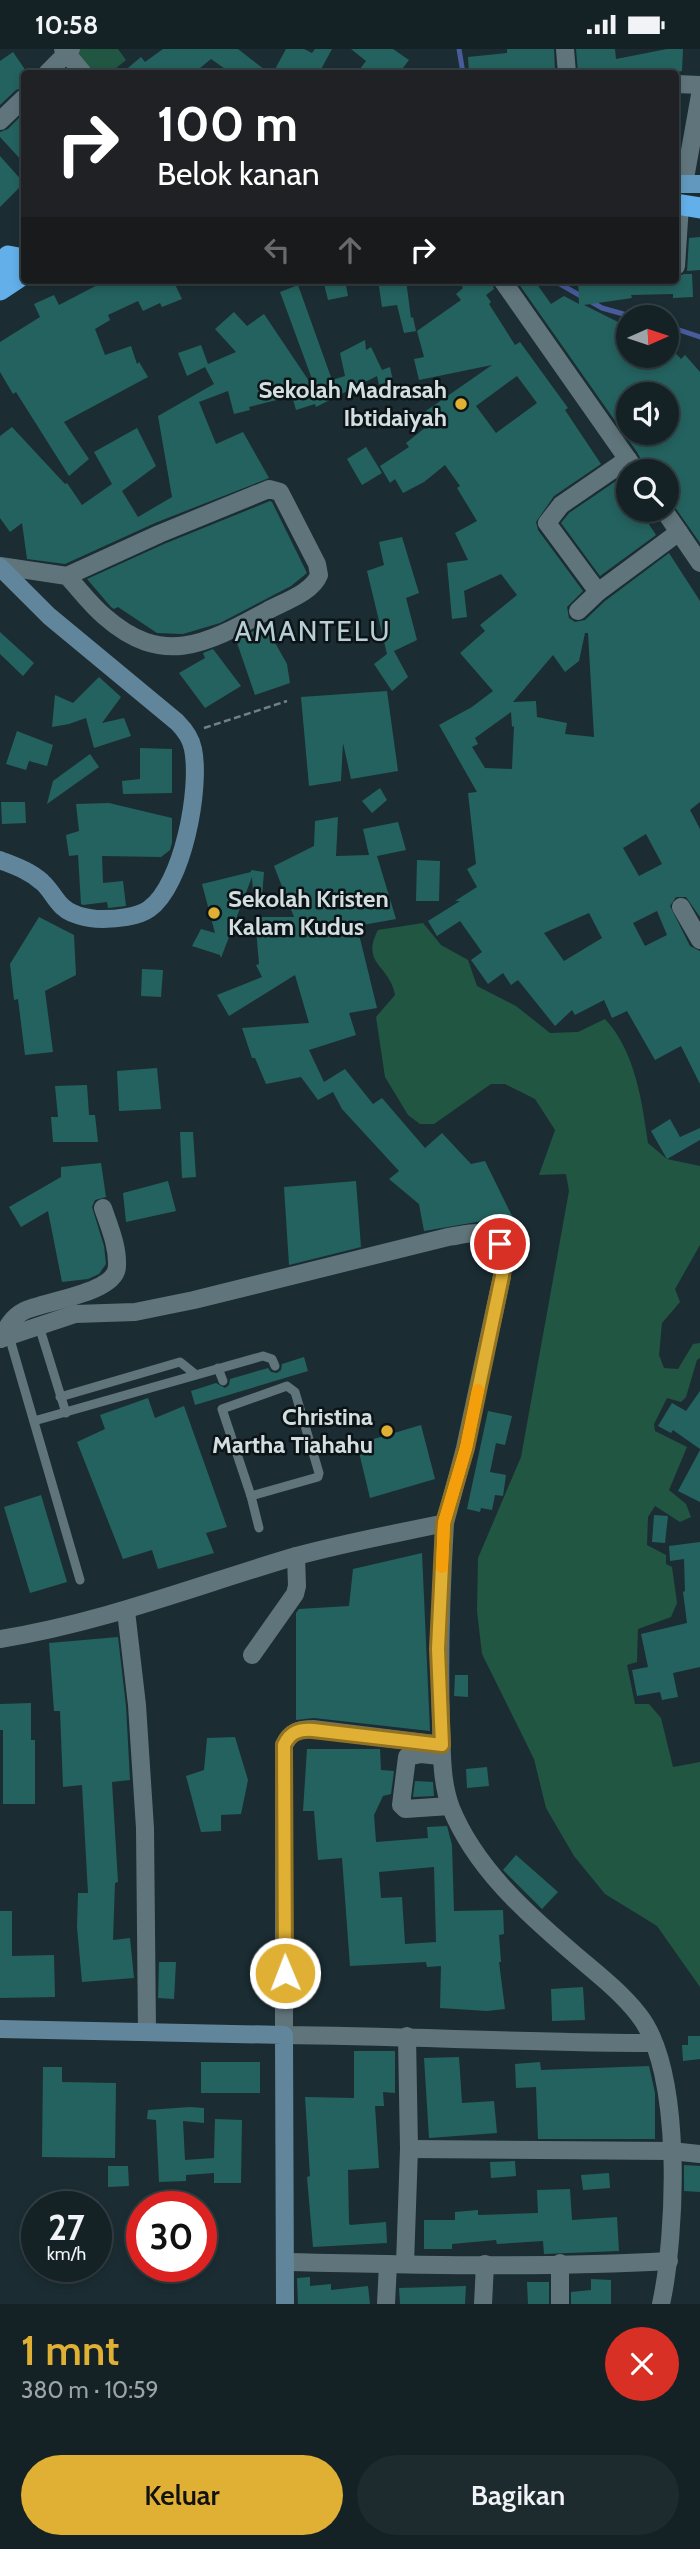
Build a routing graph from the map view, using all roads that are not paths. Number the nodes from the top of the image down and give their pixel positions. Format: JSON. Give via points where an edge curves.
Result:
{"nodes":[{"id":1,"x":565,"y":49,"type":"edge"},
{"id":2,"x":67,"y":50,"type":"edge"},
{"id":3,"x":50,"y":70,"type":"edge"},
{"id":4,"x":81,"y":70,"type":"edge"},
{"id":5,"x":567,"y":70,"type":"edge"},
{"id":6,"x":679,"y":84,"type":"edge"},
{"id":7,"x":700,"y":85,"type":"edge"},
{"id":8,"x":700,"y":95,"type":"edge"},
{"id":9,"x":21,"y":101,"type":"edge"},
{"id":10,"x":0,"y":121,"type":"edge"},
{"id":11,"x":686,"y":195,"type":"edge"},
{"id":12,"x":679,"y":245,"type":"edge"},
{"id":13,"x":11,"y":255,"type":"edge"},
{"id":14,"x":21,"y":276,"type":"edge"},
{"id":15,"x":0,"y":278,"type":"edge"},
{"id":16,"x":505,"y":284,"type":"edge"},
{"id":17,"x":0,"y":290,"type":"edge"},
{"id":18,"x":628,"y":459,"type":"edge"},
{"id":19,"x":616,"y":474,"type":"edge"},
{"id":20,"x":672,"y":522,"type":"edge"},
{"id":21,"x":679,"y":532,"type":"junction"},
{"id":22,"x":700,"y":563,"type":"edge"},
{"id":23,"x":0,"y":566,"type":"edge"},
{"id":24,"x":67,"y":576,"type":"junction"},
{"id":25,"x":598,"y":592,"type":"junction"},
{"id":26,"x":578,"y":611,"type":"dead end"},
{"id":27,"x":0,"y":860,"type":"edge"},
{"id":28,"x":681,"y":907,"type":"dead end"},
{"id":29,"x":700,"y":940,"type":"edge"},
{"id":30,"x":103,"y":1208,"type":"dead end"},
{"id":31,"x":39,"y":1326,"type":"junction"},
{"id":32,"x":3,"y":1338,"type":"edge"},
{"id":33,"x":275,"y":1366,"type":"dead end"},
{"id":34,"x":218,"y":1368,"type":"junction"},
{"id":35,"x":195,"y":1374,"type":"junction"},
{"id":36,"x":223,"y":1381,"type":"dead end"},
{"id":37,"x":60,"y":1397,"type":"junction"},
{"id":38,"x":66,"y":1413,"type":"junction"},
{"id":39,"x":34,"y":1421,"type":"junction"},
{"id":40,"x":251,"y":1496,"type":"junction"},
{"id":41,"x":444,"y":1523,"type":"junction"},
{"id":42,"x":259,"y":1528,"type":"dead end"},
{"id":43,"x":296,"y":1556,"type":"junction"},
{"id":44,"x":80,"y":1580,"type":"dead end"},
{"id":45,"x":126,"y":1611,"type":"junction"},
{"id":46,"x":0,"y":1640,"type":"edge"},
{"id":47,"x":252,"y":1655,"type":"dead end"},
{"id":48,"x":442,"y":1751,"type":"junction"},
{"id":49,"x":450,"y":1806,"type":"junction"},
{"id":50,"x":0,"y":2029,"type":"edge"},
{"id":51,"x":147,"y":2031,"type":"junction"},
{"id":52,"x":284,"y":2035,"type":"junction"},
{"id":53,"x":407,"y":2036,"type":"junction"},
{"id":54,"x":653,"y":2043,"type":"junction"},
{"id":55,"x":409,"y":2149,"type":"junction"},
{"id":56,"x":671,"y":2151,"type":"junction"},
{"id":57,"x":700,"y":2154,"type":"edge"},
{"id":58,"x":669,"y":2260,"type":"junction"},
{"id":59,"x":285,"y":2262,"type":"junction"},
{"id":60,"x":560,"y":2263,"type":"junction"},
{"id":61,"x":397,"y":2264,"type":"junction"},
{"id":62,"x":485,"y":2264,"type":"junction"},
{"id":63,"x":285,"y":2304,"type":"edge"},
{"id":64,"x":386,"y":2304,"type":"edge"},
{"id":65,"x":483,"y":2304,"type":"edge"},
{"id":66,"x":560,"y":2304,"type":"edge"},
{"id":67,"x":661,"y":2304,"type":"edge"}],
"edges":[{"from":1,"to":5,"type":"street"},
{"from":2,"to":3,"type":"street"},
{"from":2,"to":4,"type":"street"},
{"from":6,"to":7,"type":"street"},
{"from":8,"to":11,"type":"street"},
{"from":9,"to":10,"type":"street"},
{"from":11,"to":12,"type":"street"},
{"from":13,"to":15,"type":"highway"},
{"from":14,"to":17,"type":"highway"},
{"from":16,"to":18,"type":"street"},
{"from":19,"to":25,"type":"street","via":[[561,505],[547,523]]},
{"from":20,"to":21,"type":"street"},
{"from":21,"to":22,"type":"street"},
{"from":21,"to":25,"type":"street"},
{"from":23,"to":24,"type":"street"},
{"from":23,"to":27,"type":"street","via":[[49,616],[177,722],[187,733],[194,755],[188,829],[177,870],[147,911],[102,919],[72,913],[31,874]]},
{"from":24,"to":24,"type":"street","via":[[269,489],[280,492],[319,575],[311,587],[239,626],[205,641],[162,648],[135,638],[104,616]]},
{"from":25,"to":26,"type":"street"},
{"from":28,"to":29,"type":"street"},
{"from":30,"to":32,"type":"street","via":[[118,1269],[110,1282],[24,1311],[9,1322]]},
{"from":31,"to":32,"type":"street"},
{"from":31,"to":37,"type":"lane"},
{"from":31,"to":41,"type":"street","via":[[75,1314],[135,1312],[194,1300],[448,1237],[493,1236],[503,1250],[502,1276],[466,1448]]},
{"from":32,"to":39,"type":"lane"},
{"from":33,"to":34,"type":"lane","via":[[263,1356]]},
{"from":34,"to":35,"type":"lane"},
{"from":34,"to":36,"type":"lane"},
{"from":35,"to":37,"type":"lane","via":[[180,1362]]},
{"from":35,"to":38,"type":"lane"},
{"from":37,"to":38,"type":"lane"},
{"from":38,"to":39,"type":"lane"},
{"from":39,"to":44,"type":"lane"},
{"from":40,"to":40,"type":"lane","via":[[222,1409],[229,1400],[280,1384],[287,1386],[295,1392],[318,1477]]},
{"from":40,"to":42,"type":"lane"},
{"from":41,"to":43,"type":"street"},
{"from":41,"to":48,"type":"street","via":[[438,1649]]},
{"from":43,"to":45,"type":"street"},
{"from":43,"to":47,"type":"street","via":[[295,1594]]},
{"from":45,"to":46,"type":"street"},
{"from":45,"to":51,"type":"street","via":[[145,1828]]},
{"from":48,"to":49,"type":"street"},
{"from":48,"to":49,"type":"street","via":[[407,1757],[401,1805],[405,1809]]},
{"from":48,"to":52,"type":"street","via":[[303,1729],[284,1745]]},
{"from":49,"to":54,"type":"street","via":[[482,1864],[640,2016]]},
{"from":50,"to":51,"type":"street"},
{"from":51,"to":52,"type":"street"},
{"from":52,"to":53,"type":"street"},
{"from":52,"to":59,"type":"street"},
{"from":53,"to":54,"type":"street"},
{"from":53,"to":55,"type":"street"},
{"from":54,"to":56,"type":"street","via":[[666,2079]]},
{"from":55,"to":56,"type":"street"},
{"from":55,"to":61,"type":"street"},
{"from":56,"to":57,"type":"street"},
{"from":56,"to":58,"type":"street"},
{"from":58,"to":60,"type":"street"},
{"from":58,"to":67,"type":"street"},
{"from":59,"to":61,"type":"street"},
{"from":59,"to":63,"type":"street"},
{"from":60,"to":62,"type":"street"},
{"from":60,"to":66,"type":"street"},
{"from":61,"to":62,"type":"street"},
{"from":61,"to":64,"type":"street"},
{"from":62,"to":65,"type":"street"}]}
